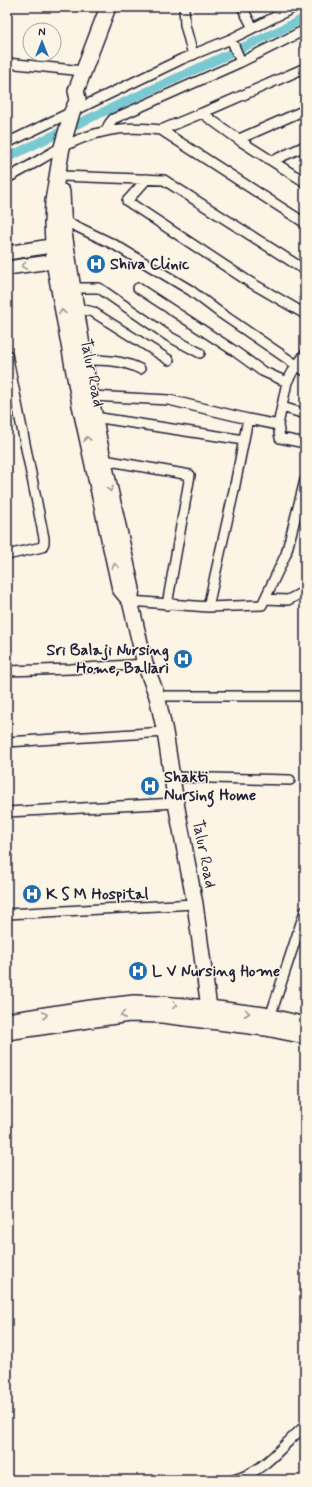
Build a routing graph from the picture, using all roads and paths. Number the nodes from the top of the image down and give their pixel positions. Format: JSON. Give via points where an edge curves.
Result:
{"nodes":[{"id":1,"x":108,"y":7,"type":"edge"},
{"id":2,"x":119,"y":7,"type":"edge"},
{"id":3,"x":184,"y":7,"type":"edge"},
{"id":4,"x":242,"y":7,"type":"edge"},
{"id":5,"x":295,"y":7,"type":"edge"},
{"id":6,"x":253,"y":28,"type":"junction"},
{"id":7,"x":305,"y":30,"type":"edge"},
{"id":8,"x":232,"y":41,"type":"junction"},
{"id":9,"x":193,"y":55,"type":"junction"},
{"id":10,"x":240,"y":59,"type":"junction"},
{"id":11,"x":7,"y":63,"type":"edge"},
{"id":12,"x":305,"y":68,"type":"edge"},
{"id":13,"x":83,"y":71,"type":"junction"},
{"id":14,"x":75,"y":106,"type":"junction"},
{"id":15,"x":305,"y":110,"type":"edge"},
{"id":16,"x":202,"y":113,"type":"junction"},
{"id":17,"x":161,"y":130,"type":"junction"},
{"id":18,"x":106,"y":131,"type":"junction"},
{"id":19,"x":239,"y":139,"type":"junction"},
{"id":20,"x":7,"y":143,"type":"edge"},
{"id":21,"x":305,"y":146,"type":"edge"},
{"id":22,"x":62,"y":147,"type":"junction"},
{"id":23,"x":272,"y":161,"type":"junction"},
{"id":24,"x":62,"y":176,"type":"junction"},
{"id":25,"x":7,"y":178,"type":"edge"},
{"id":26,"x":147,"y":179,"type":"junction"},
{"id":27,"x":305,"y":182,"type":"edge"},
{"id":28,"x":63,"y":220,"type":"junction"},
{"id":29,"x":305,"y":224,"type":"edge"},
{"id":30,"x":59,"y":245,"type":"junction"},
{"id":31,"x":7,"y":253,"type":"edge"},
{"id":32,"x":61,"y":260,"type":"junction"},
{"id":33,"x":7,"y":268,"type":"edge"},
{"id":34,"x":305,"y":270,"type":"edge"},
{"id":35,"x":73,"y":288,"type":"junction"},
{"id":36,"x":138,"y":288,"type":"dead end"},
{"id":37,"x":76,"y":308,"type":"junction"},
{"id":38,"x":305,"y":314,"type":"edge"},
{"id":39,"x":200,"y":353,"type":"dead end"},
{"id":40,"x":7,"y":354,"type":"edge"},
{"id":41,"x":305,"y":354,"type":"edge"},
{"id":42,"x":84,"y":360,"type":"junction"},
{"id":43,"x":169,"y":360,"type":"dead end"},
{"id":44,"x":301,"y":368,"type":"edge"},
{"id":45,"x":140,"y":369,"type":"dead end"},
{"id":46,"x":287,"y":382,"type":"junction"},
{"id":47,"x":91,"y":396,"type":"junction"},
{"id":48,"x":282,"y":407,"type":"junction"},
{"id":49,"x":305,"y":414,"type":"edge"},
{"id":50,"x":94,"y":417,"type":"junction"},
{"id":51,"x":248,"y":419,"type":"junction"},
{"id":52,"x":278,"y":425,"type":"junction"},
{"id":53,"x":244,"y":440,"type":"junction"},
{"id":54,"x":305,"y":442,"type":"edge"},
{"id":55,"x":104,"y":460,"type":"junction"},
{"id":56,"x":305,"y":480,"type":"edge"},
{"id":57,"x":7,"y":555,"type":"edge"},
{"id":58,"x":305,"y":592,"type":"edge"},
{"id":59,"x":265,"y":599,"type":"junction"},
{"id":60,"x":130,"y":602,"type":"junction"},
{"id":61,"x":167,"y":605,"type":"junction"},
{"id":62,"x":208,"y":607,"type":"junction"},
{"id":63,"x":145,"y":664,"type":"junction"},
{"id":64,"x":7,"y":671,"type":"edge"},
{"id":65,"x":157,"y":696,"type":"junction"},
{"id":66,"x":305,"y":696,"type":"edge"},
{"id":67,"x":165,"y":732,"type":"junction"},
{"id":68,"x":7,"y":742,"type":"edge"},
{"id":69,"x":172,"y":777,"type":"junction"},
{"id":70,"x":290,"y":780,"type":"dead end"},
{"id":71,"x":176,"y":803,"type":"junction"},
{"id":72,"x":7,"y":812,"type":"edge"},
{"id":73,"x":195,"y":904,"type":"junction"},
{"id":74,"x":305,"y":911,"type":"edge"},
{"id":75,"x":7,"y":914,"type":"edge"},
{"id":76,"x":209,"y":1015,"type":"junction"},
{"id":77,"x":270,"y":1017,"type":"junction"},
{"id":78,"x":7,"y":1021,"type":"edge"},
{"id":79,"x":305,"y":1025,"type":"edge"},
{"id":80,"x":7,"y":1032,"type":"edge"},
{"id":81,"x":305,"y":1036,"type":"edge"},
{"id":82,"x":305,"y":1426,"type":"edge"},
{"id":83,"x":233,"y":1480,"type":"edge"}],
"edges":[{"from":1,"to":13,"type":"main road","name":"Talur Road"},
{"from":2,"to":14,"type":"main road","name":"Talur Road","via":[[92,75]]},
{"from":3,"to":9,"type":"street","via":[[184,25]]},
{"from":4,"to":6,"type":"street"},
{"from":5,"to":6,"type":"street"},
{"from":6,"to":8,"type":"street"},
{"from":7,"to":10,"type":"street"},
{"from":8,"to":9,"type":"street"},
{"from":8,"to":10,"type":"street"},
{"from":9,"to":14,"type":"street"},
{"from":10,"to":18,"type":"street","via":[[113,119]]},
{"from":11,"to":13,"type":"street"},
{"from":12,"to":16,"type":"street"},
{"from":13,"to":14,"type":"main road","name":"Talur Road","via":[[76,91]]},
{"from":14,"to":20,"type":"street"},
{"from":14,"to":22,"type":"main road","name":"Talur Road"},
{"from":15,"to":19,"type":"street"},
{"from":16,"to":17,"type":"street"},
{"from":16,"to":19,"type":"street"},
{"from":17,"to":18,"type":"street","via":[[142,127]]},
{"from":17,"to":29,"type":"street"},
{"from":18,"to":22,"type":"street"},
{"from":19,"to":23,"type":"street"},
{"from":21,"to":23,"type":"street"},
{"from":22,"to":24,"type":"main road","name":"Talur Road"},
{"from":22,"to":25,"type":"street"},
{"from":22,"to":30,"type":"main road","name":"Talur Road","via":[[53,201]]},
{"from":23,"to":27,"type":"street"},
{"from":24,"to":26,"type":"street"},
{"from":24,"to":28,"type":"main road","name":"Talur Road"},
{"from":26,"to":34,"type":"street","via":[[164,180]]},
{"from":26,"to":38,"type":"street","via":[[127,201]]},
{"from":28,"to":30,"type":"main road","name":"Talur Road"},
{"from":28,"to":44,"type":"street","via":[[115,245],[190,290]]},
{"from":30,"to":31,"type":"street"},
{"from":30,"to":32,"type":"main road","name":"Talur Road"},
{"from":32,"to":33,"type":"street","one_way":true},
{"from":32,"to":35,"type":"main road","name":"Talur Road"},
{"from":60,"to":32,"type":"main road","name":"Talur Road","one_way":true,"via":[[118,582],[80,405]]},
{"from":35,"to":37,"type":"main road","name":"Talur Road"},
{"from":35,"to":39,"type":"street","via":[[99,288],[170,337]]},
{"from":36,"to":46,"type":"street","via":[[262,371]]},
{"from":37,"to":42,"type":"main road","name":"Talur Road"},
{"from":37,"to":43,"type":"street","via":[[93,312]]},
{"from":40,"to":57,"type":"street","via":[[44,543],[42,546]]},
{"from":41,"to":44,"type":"street"},
{"from":42,"to":45,"type":"street","via":[[110,360]]},
{"from":42,"to":47,"type":"main road","name":"Talur Road"},
{"from":44,"to":46,"type":"street"},
{"from":46,"to":48,"type":"street"},
{"from":47,"to":50,"type":"main road","name":"Talur Road"},
{"from":47,"to":51,"type":"street","via":[[169,400]]},
{"from":48,"to":49,"type":"street"},
{"from":48,"to":52,"type":"street"},
{"from":50,"to":53,"type":"street"},
{"from":50,"to":55,"type":"main road","name":"Talur Road"},
{"from":51,"to":52,"type":"street"},
{"from":51,"to":53,"type":"street"},
{"from":52,"to":54,"type":"street","via":[[280,438]]},
{"from":53,"to":62,"type":"street"},
{"from":55,"to":60,"type":"main road","name":"Talur Road","one_way":true,"via":[[132,589]]},
{"from":55,"to":61,"type":"street","via":[[190,475]]},
{"from":56,"to":59,"type":"street","via":[[286,554]]},
{"from":58,"to":59,"type":"street","via":[[288,600]]},
{"from":59,"to":62,"type":"street","via":[[262,605]]},
{"from":60,"to":61,"type":"street"},
{"from":60,"to":63,"type":"main road","name":"Talur Road"},
{"from":61,"to":62,"type":"street"},
{"from":63,"to":64,"type":"street"},
{"from":63,"to":65,"type":"main road","name":"Talur Road"},
{"from":65,"to":66,"type":"street"},
{"from":65,"to":67,"type":"main road","name":"Talur Road"},
{"from":67,"to":68,"type":"street"},
{"from":67,"to":69,"type":"main road","name":"Talur Road"},
{"from":69,"to":70,"type":"street"},
{"from":69,"to":71,"type":"main road","name":"Talur Road"},
{"from":71,"to":72,"type":"street"},
{"from":71,"to":73,"type":"main road","name":"Talur Road"},
{"from":73,"to":75,"type":"street"},
{"from":73,"to":76,"type":"main road","name":"Talur Road"},
{"from":74,"to":77,"type":"street"},
{"from":76,"to":77,"type":"main road","one_way":true},
{"from":78,"to":76,"type":"main road","one_way":true,"via":[[134,1003],[160,1004]]},
{"from":76,"to":80,"type":"main road","one_way":true,"via":[[129,1014]]},
{"from":76,"to":81,"type":"main road"},
{"from":77,"to":79,"type":"main road"},
{"from":82,"to":83,"type":"street","via":[[259,1469]]}]}
